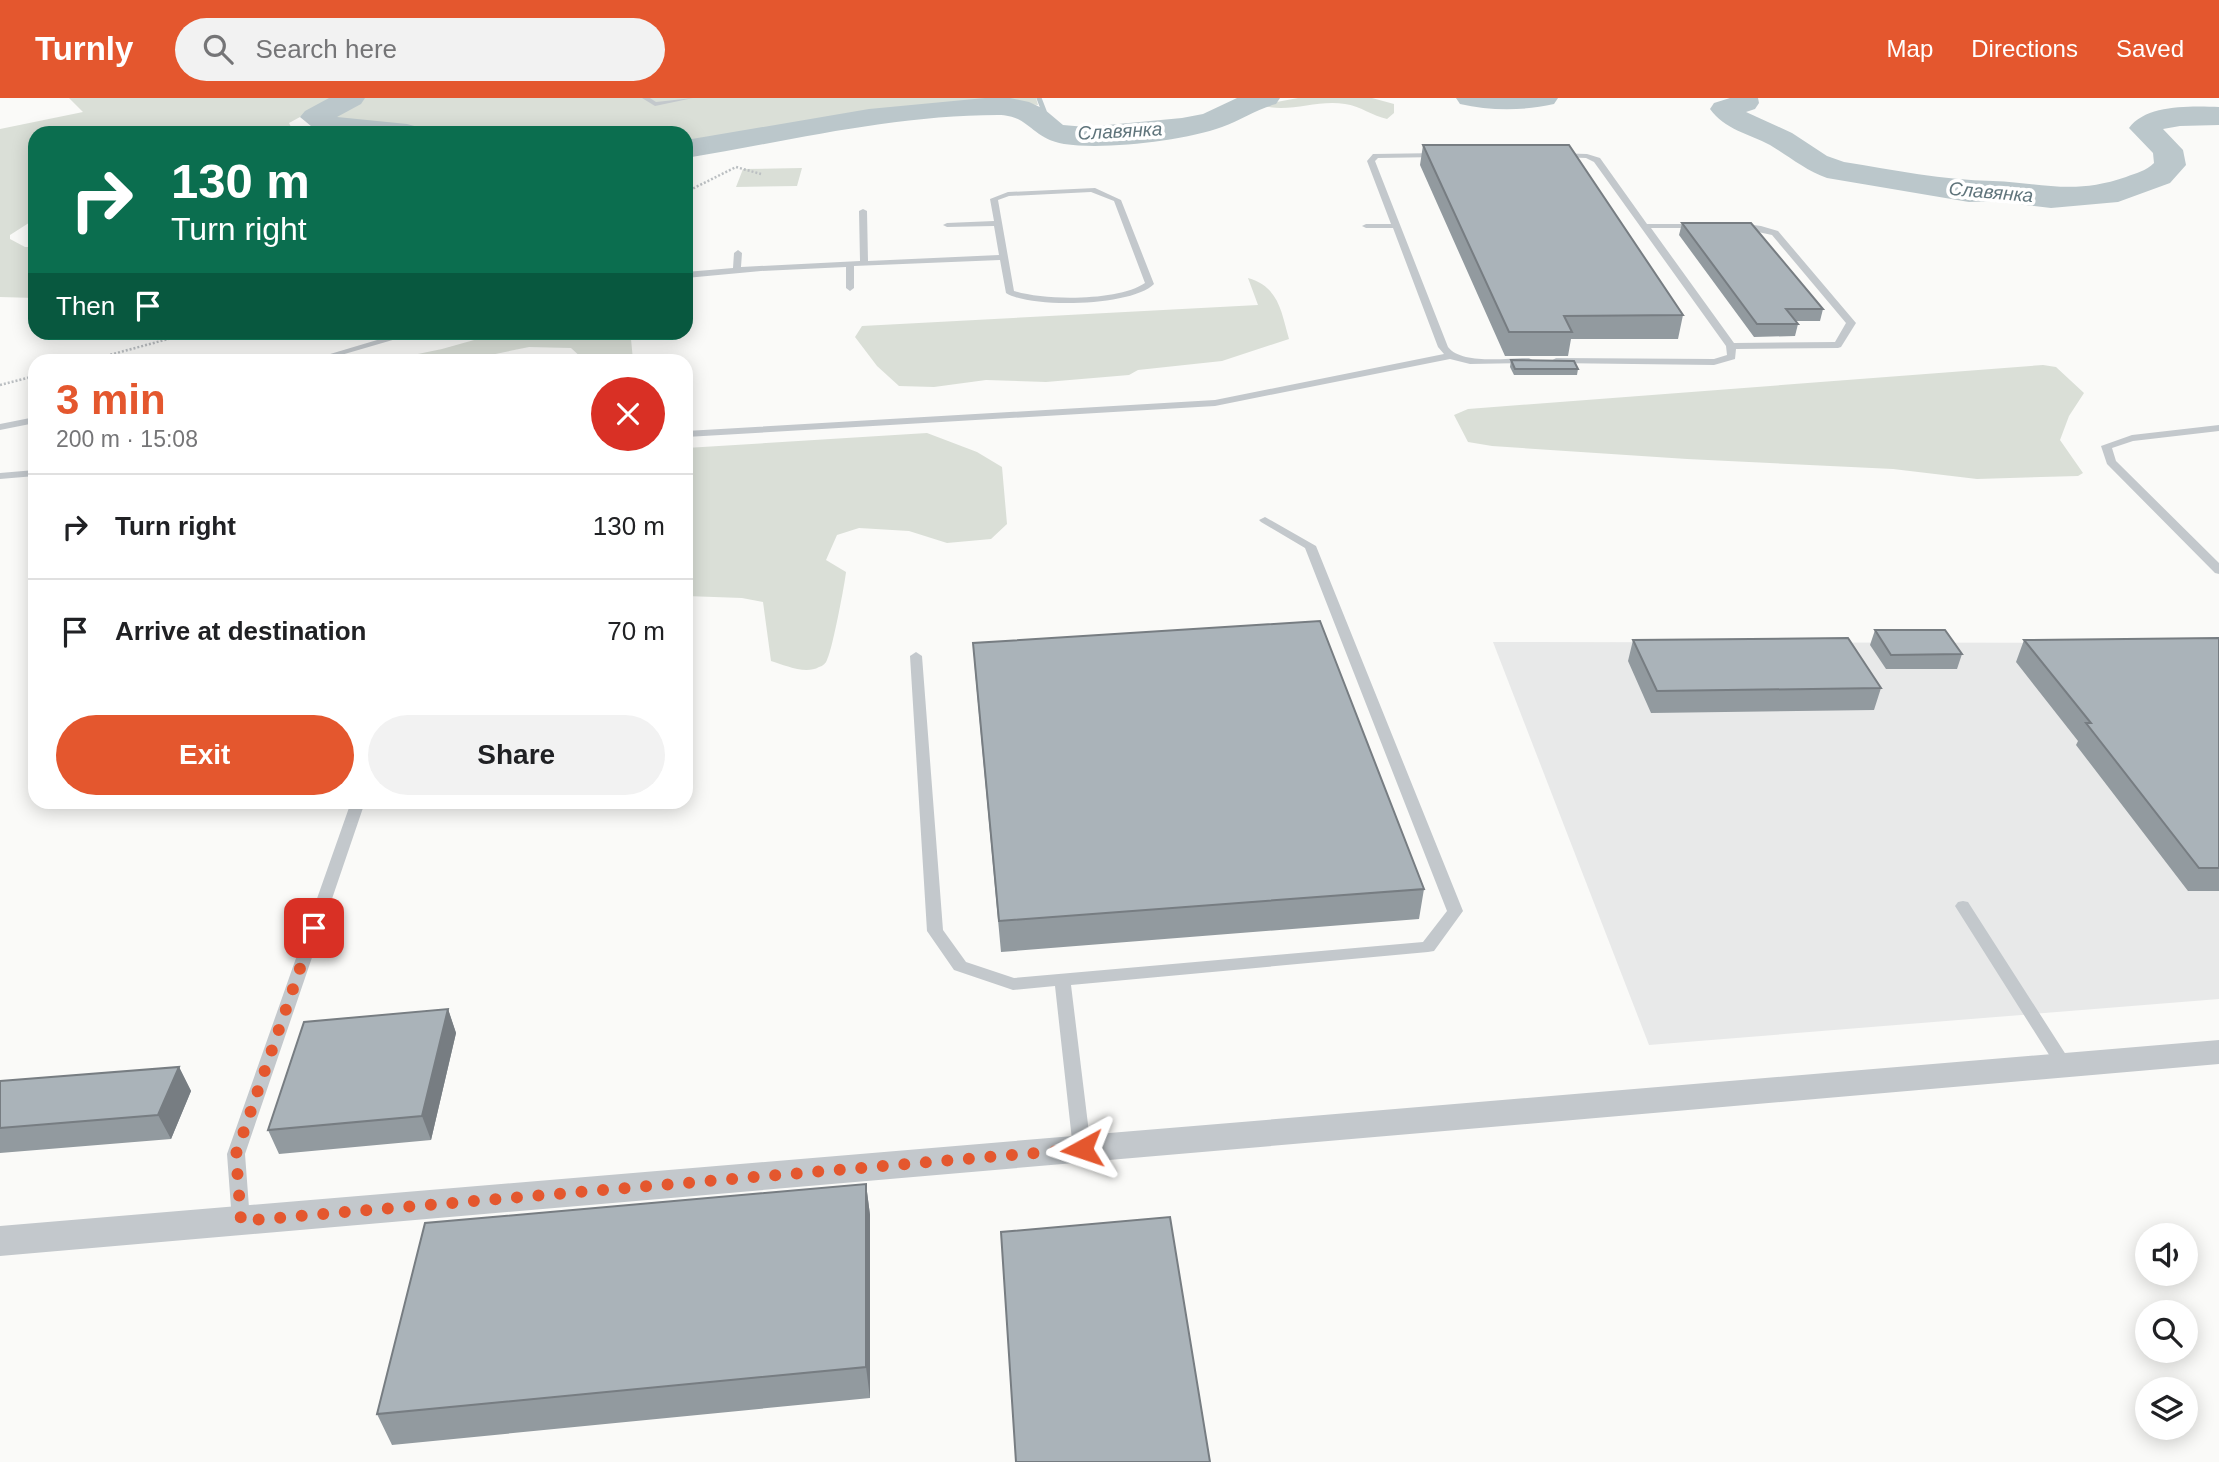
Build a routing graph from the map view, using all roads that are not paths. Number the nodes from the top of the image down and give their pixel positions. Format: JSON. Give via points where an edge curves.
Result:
{"nodes":[{"id":1,"x":645,"y":98,"type":"edge"},
{"id":2,"x":690,"y":98,"type":"edge"},
{"id":3,"x":1455,"y":155,"type":"edge"},
{"id":4,"x":1548,"y":155,"type":"edge"},
{"id":5,"x":863,"y":211,"type":"dead end"},
{"id":6,"x":998,"y":223,"type":"junction"},
{"id":7,"x":947,"y":225,"type":"dead end"},
{"id":8,"x":1726,"y":225,"type":"edge"},
{"id":9,"x":1366,"y":226,"type":"dead end"},
{"id":10,"x":1396,"y":226,"type":"junction"},
{"id":11,"x":1643,"y":226,"type":"junction"},
{"id":12,"x":1712,"y":226,"type":"edge"},
{"id":13,"x":737,"y":253,"type":"dead end"},
{"id":14,"x":1005,"y":257,"type":"junction"},
{"id":15,"x":864,"y":263,"type":"junction"},
{"id":16,"x":850,"y":264,"type":"junction"},
{"id":17,"x":737,"y":270,"type":"junction"},
{"id":18,"x":693,"y":274,"type":"edge"},
{"id":19,"x":850,"y":288,"type":"dead end"},
{"id":20,"x":387,"y":340,"type":"edge"},
{"id":21,"x":1731,"y":346,"type":"junction"},
{"id":22,"x":337,"y":354,"type":"edge"},
{"id":23,"x":1450,"y":356,"type":"junction"},
{"id":24,"x":1538,"y":361,"type":"edge"},
{"id":25,"x":1552,"y":361,"type":"edge"},
{"id":26,"x":28,"y":421,"type":"edge"},
{"id":27,"x":0,"y":427,"type":"edge"},
{"id":28,"x":2219,"y":428,"type":"edge"},
{"id":29,"x":693,"y":435,"type":"edge"},
{"id":30,"x":28,"y":474,"type":"edge"},
{"id":31,"x":0,"y":476,"type":"edge"},
{"id":32,"x":1265,"y":520,"type":"dead end"},
{"id":33,"x":2219,"y":570,"type":"edge"},
{"id":34,"x":916,"y":656,"type":"dead end"},
{"id":35,"x":356,"y":809,"type":"edge"},
{"id":36,"x":1963,"y":906,"type":"dead end"},
{"id":37,"x":1062,"y":979,"type":"junction"},
{"id":38,"x":2219,"y":1052,"type":"edge"},
{"id":39,"x":2064,"y":1065,"type":"junction"},
{"id":40,"x":1082,"y":1149,"type":"junction"},
{"id":41,"x":241,"y":1221,"type":"junction"},
{"id":42,"x":0,"y":1241,"type":"edge"}],
"edges":[{"from":1,"to":2,"type":"lane","via":[[655,104]]},
{"from":3,"to":10,"type":"lane","via":[[1389,155],[1371,161]]},
{"from":4,"to":11,"type":"lane","via":[[1597,160]]},
{"from":5,"to":15,"type":"lane"},
{"from":6,"to":7,"type":"lane"},
{"from":6,"to":14,"type":"lane"},
{"from":6,"to":14,"type":"lane","via":[[994,199],[1008,194],[1107,193],[1117,200],[1150,284],[1130,294],[1019,298],[1010,293]]},
{"from":8,"to":21,"type":"lane","via":[[1775,233],[1851,323],[1838,345]]},
{"from":9,"to":10,"type":"lane"},
{"from":10,"to":23,"type":"lane"},
{"from":11,"to":12,"type":"lane"},
{"from":11,"to":21,"type":"lane"},
{"from":13,"to":17,"type":"lane"},
{"from":14,"to":15,"type":"lane"},
{"from":15,"to":16,"type":"lane"},
{"from":16,"to":17,"type":"lane"},
{"from":16,"to":19,"type":"lane"},
{"from":17,"to":18,"type":"lane"},
{"from":20,"to":22,"type":"lane"},
{"from":21,"to":25,"type":"lane","via":[[1732,357],[1714,362]]},
{"from":23,"to":24,"type":"lane","via":[[1470,361]]},
{"from":23,"to":29,"type":"lane","via":[[1215,402]]},
{"from":26,"to":27,"type":"lane"},
{"from":28,"to":33,"type":"lane","via":[[2132,438],[2106,446],[2111,462]]},
{"from":30,"to":31,"type":"lane"},
{"from":32,"to":37,"type":"lane","via":[[1310,546],[1455,911],[1428,947]]},
{"from":34,"to":37,"type":"lane","via":[[935,930],[960,966],[1013,984]]},
{"from":35,"to":41,"type":"lane","via":[[236,1154]]},
{"from":36,"to":39,"type":"lane"},
{"from":37,"to":40,"type":"lane"},
{"from":38,"to":39,"type":"street"},
{"from":39,"to":40,"type":"street"},
{"from":40,"to":41,"type":"street"},
{"from":41,"to":42,"type":"street"}]}
